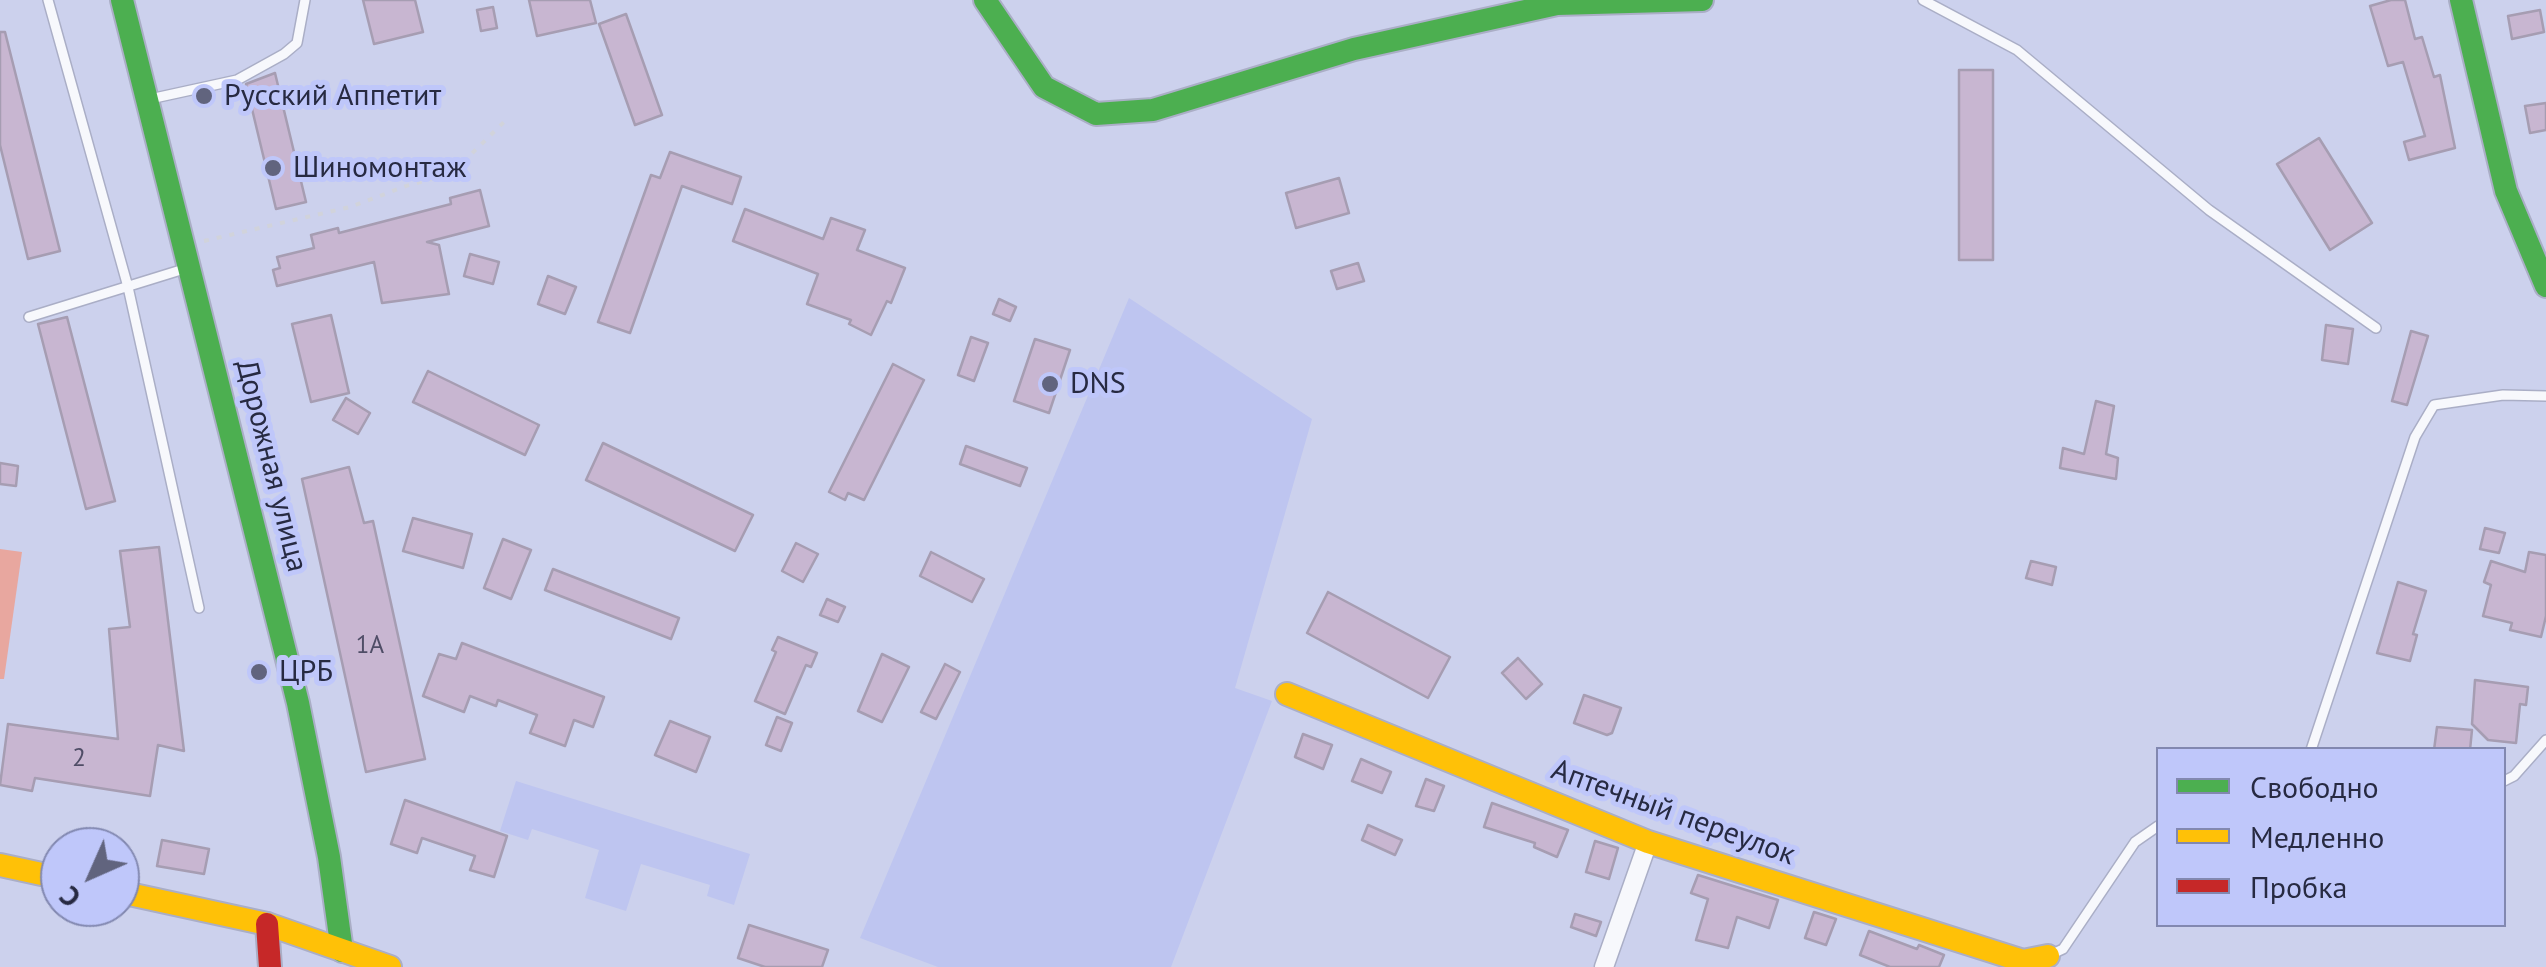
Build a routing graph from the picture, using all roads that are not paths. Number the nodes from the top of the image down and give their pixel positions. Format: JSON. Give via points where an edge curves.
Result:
{"nodes":[{"id":1,"x":48,"y":0,"type":"edge"},
{"id":2,"x":122,"y":0,"type":"edge"},
{"id":3,"x":306,"y":0,"type":"edge"},
{"id":4,"x":985,"y":0,"type":"edge"},
{"id":5,"x":1702,"y":0,"type":"edge"},
{"id":6,"x":1923,"y":0,"type":"edge"},
{"id":7,"x":2460,"y":0,"type":"edge"},
{"id":8,"x":148,"y":99,"type":"junction"},
{"id":9,"x":188,"y":257,"type":"junction"},
{"id":10,"x":2546,"y":286,"type":"edge"},
{"id":11,"x":128,"y":287,"type":"junction"},
{"id":12,"x":29,"y":316,"type":"dead end"},
{"id":13,"x":2376,"y":328,"type":"dead end"},
{"id":14,"x":2546,"y":396,"type":"edge"},
{"id":15,"x":199,"y":608,"type":"dead end"},
{"id":16,"x":1286,"y":694,"type":"dead end"},
{"id":17,"x":2546,"y":740,"type":"edge"},
{"id":18,"x":2312,"y":747,"type":"edge"},
{"id":19,"x":2506,"y":780,"type":"edge"},
{"id":20,"x":2156,"y":827,"type":"edge"},
{"id":21,"x":1648,"y":842,"type":"junction"},
{"id":22,"x":0,"y":865,"type":"edge"},
{"id":23,"x":40,"y":874,"type":"edge"},
{"id":24,"x":140,"y":896,"type":"edge"},
{"id":25,"x":267,"y":924,"type":"junction"},
{"id":26,"x":342,"y":951,"type":"junction"},
{"id":27,"x":2048,"y":956,"type":"joint"},
{"id":28,"x":270,"y":967,"type":"edge"},
{"id":29,"x":390,"y":967,"type":"edge"},
{"id":30,"x":1604,"y":967,"type":"edge"}],
"edges":[{"from":1,"to":11,"type":"lane"},
{"from":2,"to":8,"type":"street","name":"Дорожная улица"},
{"from":3,"to":8,"type":"lane","via":[[297,43],[284,54],[238,80]]},
{"from":4,"to":5,"type":"street","via":[[1044,87],[1096,114],[1152,110],[1354,48],[1556,4]]},
{"from":6,"to":13,"type":"lane","via":[[2018,50],[2209,210]]},
{"from":7,"to":10,"type":"street","via":[[2506,191]]},
{"from":8,"to":9,"type":"street","name":"Дорожная улица"},
{"from":9,"to":11,"type":"lane"},
{"from":9,"to":26,"type":"street","name":"Дорожная улица","via":[[298,703]]},
{"from":11,"to":12,"type":"lane"},
{"from":11,"to":15,"type":"lane"},
{"from":14,"to":18,"type":"lane","via":[[2434,404],[2415,437]]},
{"from":16,"to":21,"type":"street","name":"Аптечный переулок"},
{"from":17,"to":19,"type":"lane"},
{"from":20,"to":27,"type":"lane","via":[[2135,842],[2063,948]]},
{"from":21,"to":27,"type":"street","name":"Аптечный переулок","via":[[2023,961]]},
{"from":21,"to":30,"type":"street"},
{"from":22,"to":23,"type":"street"},
{"from":24,"to":25,"type":"street"},
{"from":25,"to":26,"type":"street"},
{"from":25,"to":28,"type":"street"},
{"from":26,"to":29,"type":"street"}]}
